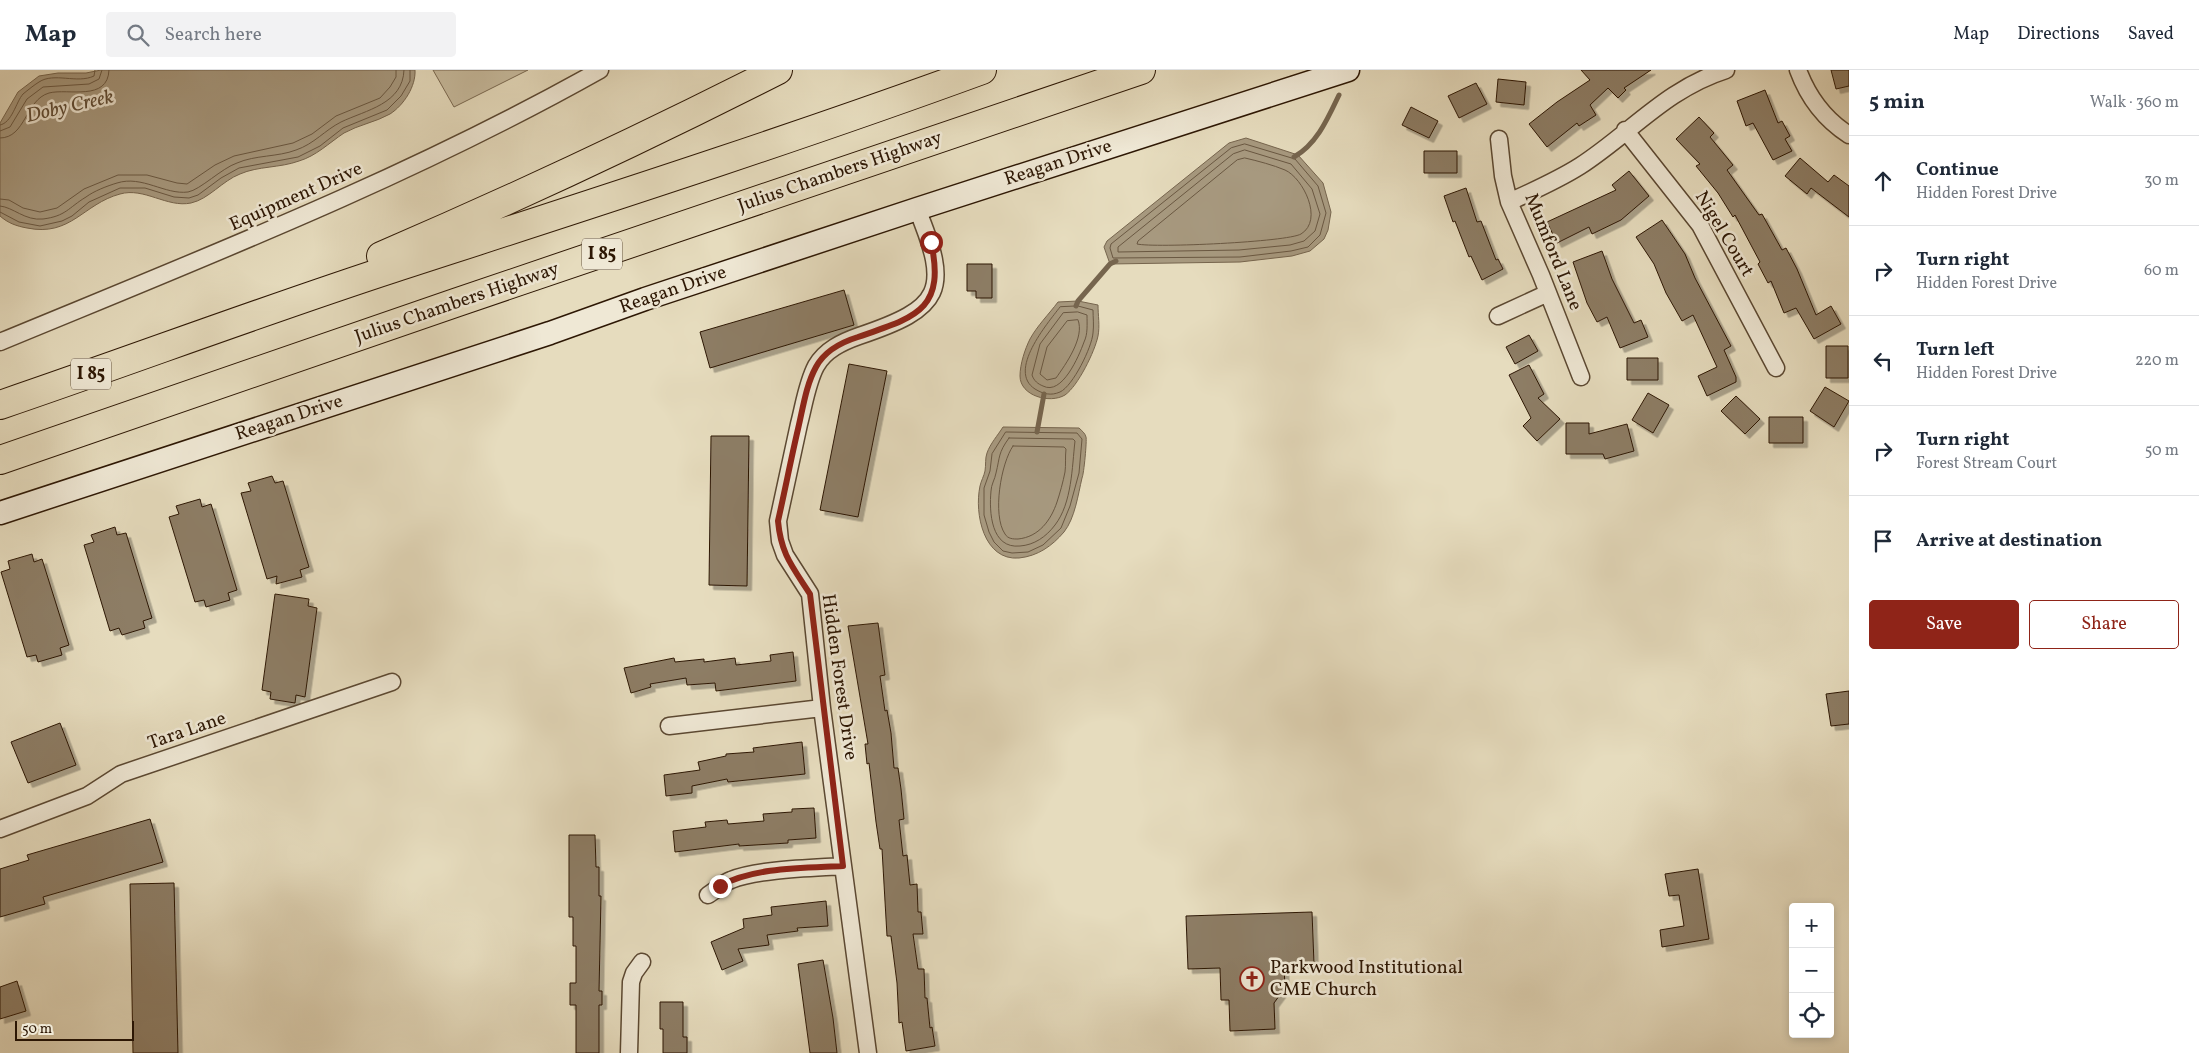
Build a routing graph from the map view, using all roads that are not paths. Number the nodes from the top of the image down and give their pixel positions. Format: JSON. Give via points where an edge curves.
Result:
{"nodes":[{"id":1,"x":600,"y":70,"type":"edge"},
{"id":2,"x":778,"y":70,"type":"edge"},
{"id":3,"x":982,"y":70,"type":"edge"},
{"id":4,"x":1141,"y":70,"type":"edge"},
{"id":5,"x":1348,"y":70,"type":"edge"},
{"id":6,"x":1726,"y":70,"type":"edge"},
{"id":7,"x":1798,"y":70,"type":"edge"},
{"id":8,"x":1625,"y":130,"type":"junction"},
{"id":9,"x":1849,"y":135,"type":"edge"},
{"id":10,"x":1499,"y":139,"type":"dead end"},
{"id":11,"x":1509,"y":202,"type":"junction"},
{"id":12,"x":917,"y":209,"type":"junction"},
{"id":13,"x":1548,"y":293,"type":"junction"},
{"id":14,"x":1498,"y":316,"type":"dead end"},
{"id":15,"x":0,"y":342,"type":"edge"},
{"id":16,"x":175,"y":343,"type":"junction"},
{"id":17,"x":1776,"y":368,"type":"dead end"},
{"id":18,"x":1581,"y":377,"type":"dead end"},
{"id":19,"x":0,"y":405,"type":"edge"},
{"id":20,"x":0,"y":460,"type":"edge"},
{"id":21,"x":0,"y":513,"type":"edge"},
{"id":22,"x":392,"y":682,"type":"dead end"},
{"id":23,"x":822,"y":708,"type":"junction"},
{"id":24,"x":669,"y":726,"type":"dead end"},
{"id":25,"x":0,"y":829,"type":"edge"},
{"id":26,"x":843,"y":866,"type":"junction"},
{"id":27,"x":708,"y":895,"type":"dead end"},
{"id":28,"x":642,"y":962,"type":"dead end"},
{"id":29,"x":629,"y":1053,"type":"edge"},
{"id":30,"x":868,"y":1053,"type":"edge"}],
"edges":[{"from":1,"to":15,"type":"street","name":"Equipment Drive","via":[[483,132],[330,205]]},
{"from":2,"to":16,"type":"highway","via":[[680,120],[485,211]]},
{"from":3,"to":16,"type":"highway","number":"I 85","via":[[654,184]]},
{"from":4,"to":20,"type":"highway","name":"Julius Chambers Highway","number":"I 85"},
{"from":5,"to":12,"type":"street","name":"Reagan Drive"},
{"from":6,"to":8,"type":"street","via":[[1697,81]]},
{"from":7,"to":9,"type":"street","via":[[1812,100]]},
{"from":8,"to":11,"type":"street","via":[[1582,165]]},
{"from":8,"to":17,"type":"street","name":"Nigel Court","via":[[1700,225]]},
{"from":10,"to":11,"type":"street","name":"Mumford Lane"},
{"from":11,"to":13,"type":"street","name":"Mumford Lane"},
{"from":12,"to":21,"type":"street","name":"Reagan Drive"},
{"from":12,"to":23,"type":"street","name":"Hidden Forest Drive","via":[[931,242],[935,263],[935,283],[928,302],[895,324],[831,349],[816,366],[807,391],[778,521],[785,555],[810,594]]},
{"from":13,"to":14,"type":"street"},
{"from":13,"to":18,"type":"street","name":"Mumford Lane"},
{"from":16,"to":19,"type":"highway","number":"I 85"},
{"from":22,"to":25,"type":"street","name":"Tara Lane","via":[[121,774],[87,796]]},
{"from":23,"to":24,"type":"street"},
{"from":23,"to":26,"type":"street","name":"Hidden Forest Drive"},
{"from":26,"to":27,"type":"street","via":[[749,876],[732,880]]},
{"from":26,"to":30,"type":"street","name":"Hidden Forest Drive"},
{"from":28,"to":29,"type":"street","via":[[631,982]]}]}
